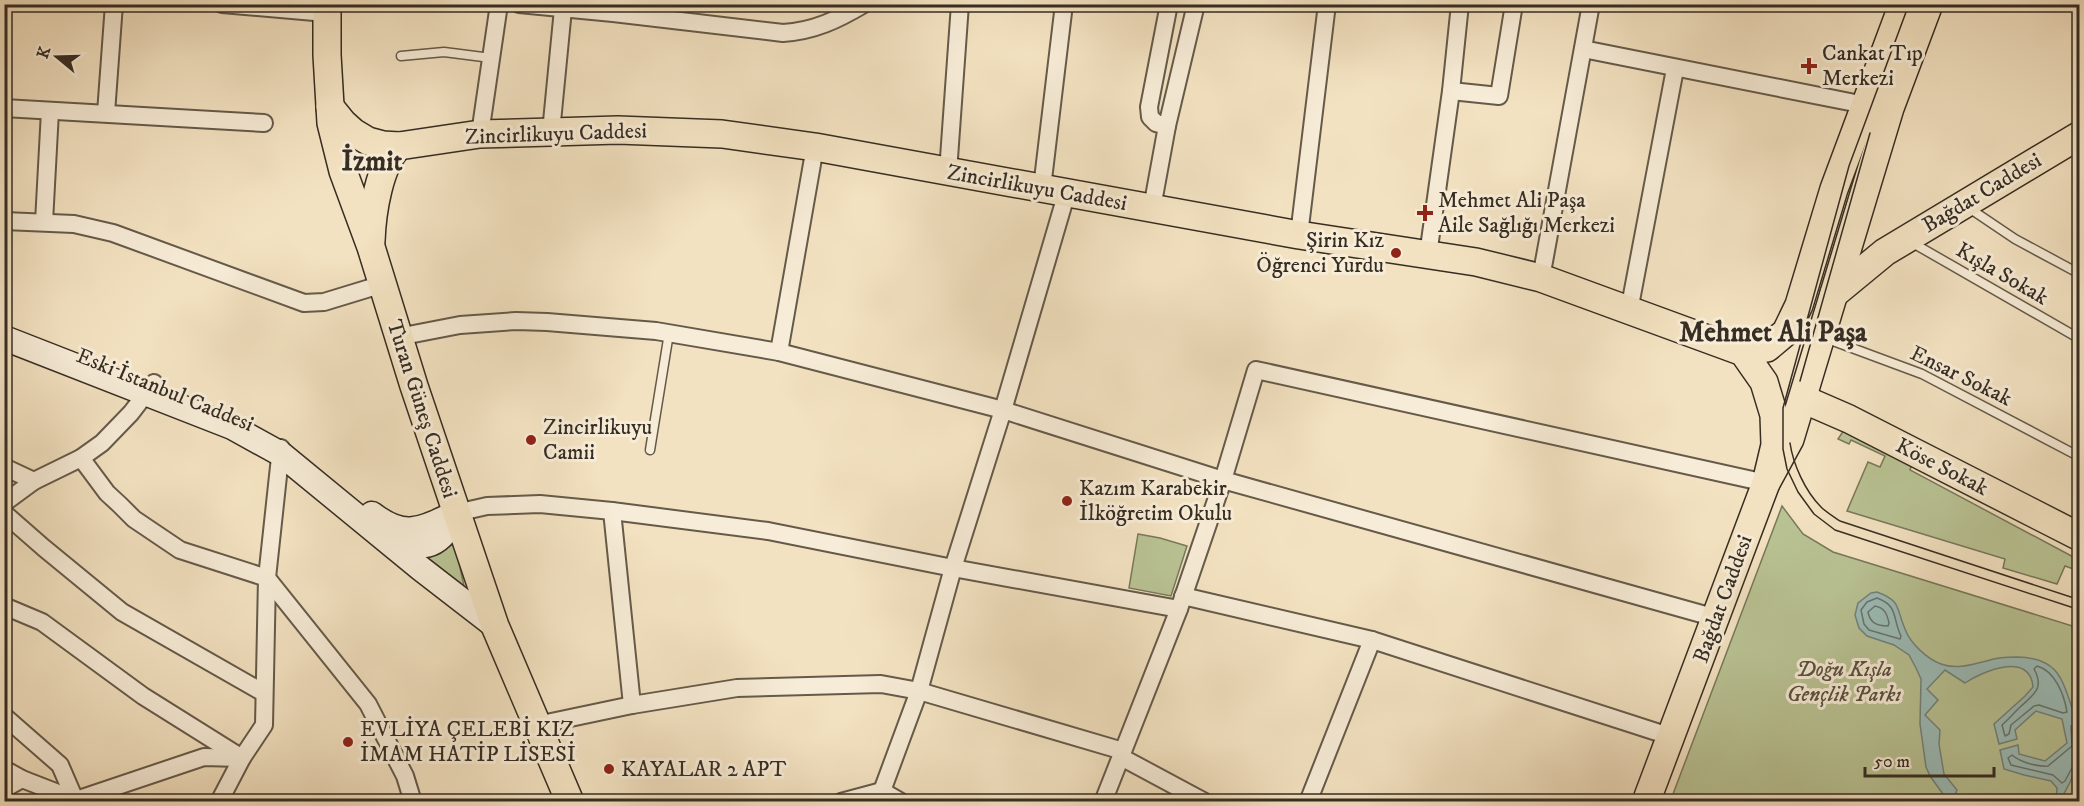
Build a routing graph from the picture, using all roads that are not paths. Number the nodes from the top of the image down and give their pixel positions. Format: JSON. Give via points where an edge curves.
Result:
{"nodes":[{"id":1,"x":114,"y":4,"type":"edge"},
{"id":2,"x":222,"y":4,"type":"edge"},
{"id":3,"x":499,"y":4,"type":"edge"},
{"id":4,"x":519,"y":4,"type":"edge"},
{"id":5,"x":864,"y":4,"type":"edge"},
{"id":6,"x":960,"y":4,"type":"edge"},
{"id":7,"x":1064,"y":4,"type":"edge"},
{"id":8,"x":1169,"y":4,"type":"edge"},
{"id":9,"x":1196,"y":4,"type":"edge"},
{"id":10,"x":1327,"y":4,"type":"edge"},
{"id":11,"x":1460,"y":4,"type":"edge"},
{"id":12,"x":1514,"y":4,"type":"edge"},
{"id":13,"x":1591,"y":4,"type":"edge"},
{"id":14,"x":1904,"y":4,"type":"edge"},
{"id":15,"x":1929,"y":4,"type":"edge"},
{"id":16,"x":327,"y":9,"type":"edge"},
{"id":17,"x":563,"y":9,"type":"junction"},
{"id":18,"x":614,"y":9,"type":"edge"},
{"id":19,"x":1583,"y":49,"type":"junction"},
{"id":20,"x":401,"y":56,"type":"dead end"},
{"id":21,"x":491,"y":58,"type":"junction"},
{"id":22,"x":1675,"y":69,"type":"junction"},
{"id":23,"x":1452,"y":91,"type":"junction"},
{"id":24,"x":1865,"y":105,"type":"junction"},
{"id":25,"x":330,"y":107,"type":"junction"},
{"id":26,"x":4,"y":108,"type":"edge"},
{"id":27,"x":50,"y":111,"type":"junction"},
{"id":28,"x":106,"y":113,"type":"junction"},
{"id":29,"x":264,"y":123,"type":"dead end"},
{"id":30,"x":1167,"y":126,"type":"junction"},
{"id":31,"x":551,"y":132,"type":"junction"},
{"id":32,"x":480,"y":134,"type":"junction"},
{"id":33,"x":2079,"y":135,"type":"edge"},
{"id":34,"x":399,"y":146,"type":"junction"},
{"id":35,"x":815,"y":147,"type":"junction"},
{"id":36,"x":948,"y":172,"type":"junction"},
{"id":37,"x":1054,"y":190,"type":"junction"},
{"id":38,"x":1963,"y":204,"type":"junction"},
{"id":39,"x":1152,"y":208,"type":"junction"},
{"id":40,"x":4,"y":221,"type":"edge"},
{"id":41,"x":44,"y":222,"type":"junction"},
{"id":42,"x":1299,"y":235,"type":"junction"},
{"id":43,"x":1896,"y":246,"type":"junction"},
{"id":44,"x":371,"y":247,"type":"junction"},
{"id":45,"x":1846,"y":251,"type":"junction"},
{"id":46,"x":1815,"y":253,"type":"junction"},
{"id":47,"x":1428,"y":255,"type":"junction"},
{"id":48,"x":2079,"y":274,"type":"edge"},
{"id":49,"x":1541,"y":278,"type":"junction"},
{"id":50,"x":383,"y":284,"type":"junction"},
{"id":51,"x":1834,"y":294,"type":"junction"},
{"id":52,"x":1629,"y":311,"type":"junction"},
{"id":53,"x":4,"y":327,"type":"edge"},
{"id":54,"x":669,"y":333,"type":"junction"},
{"id":55,"x":398,"y":337,"type":"junction"},
{"id":56,"x":1822,"y":337,"type":"junction"},
{"id":57,"x":4,"y":338,"type":"edge"},
{"id":58,"x":2079,"y":339,"type":"edge"},
{"id":59,"x":780,"y":352,"type":"junction"},
{"id":60,"x":1743,"y":352,"type":"junction"},
{"id":61,"x":151,"y":388,"type":"junction"},
{"id":62,"x":1803,"y":399,"type":"junction"},
{"id":63,"x":1003,"y":410,"type":"junction"},
{"id":64,"x":281,"y":447,"type":"junction"},
{"id":65,"x":650,"y":450,"type":"dead end"},
{"id":66,"x":81,"y":458,"type":"junction"},
{"id":67,"x":2079,"y":458,"type":"edge"},
{"id":68,"x":4,"y":467,"type":"edge"},
{"id":69,"x":1223,"y":480,"type":"junction"},
{"id":70,"x":34,"y":481,"type":"junction"},
{"id":71,"x":1766,"y":483,"type":"junction"},
{"id":72,"x":4,"y":503,"type":"edge"},
{"id":73,"x":612,"y":511,"type":"junction"},
{"id":74,"x":4,"y":513,"type":"edge"},
{"id":75,"x":456,"y":513,"type":"junction"},
{"id":76,"x":2079,"y":537,"type":"edge"},
{"id":77,"x":385,"y":539,"type":"junction"},
{"id":78,"x":952,"y":568,"type":"junction"},
{"id":79,"x":267,"y":578,"type":"junction"},
{"id":80,"x":1181,"y":602,"type":"junction"},
{"id":81,"x":4,"y":606,"type":"edge"},
{"id":82,"x":1716,"y":618,"type":"junction"},
{"id":83,"x":495,"y":626,"type":"junction"},
{"id":84,"x":1372,"y":640,"type":"junction"},
{"id":85,"x":919,"y":691,"type":"junction"},
{"id":86,"x":264,"y":693,"type":"junction"},
{"id":87,"x":632,"y":705,"type":"junction"},
{"id":88,"x":4,"y":716,"type":"edge"},
{"id":89,"x":537,"y":725,"type":"junction"},
{"id":90,"x":1672,"y":737,"type":"junction"},
{"id":91,"x":1122,"y":754,"type":"junction"},
{"id":92,"x":242,"y":758,"type":"junction"},
{"id":93,"x":4,"y":769,"type":"edge"},
{"id":94,"x":22,"y":779,"type":"junction"},
{"id":95,"x":4,"y":789,"type":"edge"},
{"id":96,"x":882,"y":791,"type":"junction"},
{"id":97,"x":76,"y":801,"type":"edge"},
{"id":98,"x":219,"y":801,"type":"edge"},
{"id":99,"x":413,"y":801,"type":"edge"},
{"id":100,"x":570,"y":801,"type":"edge"},
{"id":101,"x":842,"y":801,"type":"edge"},
{"id":102,"x":900,"y":801,"type":"edge"},
{"id":103,"x":1103,"y":801,"type":"edge"},
{"id":104,"x":1206,"y":801,"type":"edge"},
{"id":105,"x":1308,"y":801,"type":"edge"},
{"id":106,"x":1647,"y":801,"type":"edge"}],
"edges":[{"from":1,"to":28,"type":"street"},
{"from":2,"to":16,"type":"street"},
{"from":3,"to":21,"type":"street"},
{"from":4,"to":17,"type":"street"},
{"from":5,"to":18,"type":"street","via":[[823,26],[783,33]]},
{"from":6,"to":36,"type":"street"},
{"from":7,"to":37,"type":"street"},
{"from":8,"to":30,"type":"street","via":[[1149,107],[1150,117]]},
{"from":9,"to":30,"type":"street"},
{"from":10,"to":42,"type":"street"},
{"from":11,"to":23,"type":"street"},
{"from":12,"to":23,"type":"street","via":[[1499,96]]},
{"from":13,"to":19,"type":"street"},
{"from":14,"to":24,"type":"main road"},
{"from":15,"to":45,"type":"main road","name":"Bağdat Caddesi","via":[[1890,108]]},
{"from":16,"to":25,"type":"main road","name":"Turan Güneş Caddesi"},
{"from":17,"to":18,"type":"street"},
{"from":17,"to":31,"type":"street"},
{"from":19,"to":22,"type":"street"},
{"from":19,"to":49,"type":"street"},
{"from":20,"to":21,"type":"lane","via":[[444,52]]},
{"from":21,"to":32,"type":"street"},
{"from":22,"to":24,"type":"street"},
{"from":22,"to":52,"type":"street"},
{"from":23,"to":47,"type":"street"},
{"from":24,"to":46,"type":"main road"},
{"from":25,"to":34,"type":"main road","name":"Zincirlikuyu Caddesi","via":[[362,138]]},
{"from":25,"to":44,"type":"main road","name":"Turan Güneş Caddesi","via":[[333,139]]},
{"from":26,"to":27,"type":"street"},
{"from":27,"to":28,"type":"street"},
{"from":27,"to":41,"type":"street"},
{"from":28,"to":29,"type":"street"},
{"from":30,"to":39,"type":"street"},
{"from":31,"to":32,"type":"main road","name":"Zincirlikuyu Caddesi"},
{"from":31,"to":35,"type":"main road","name":"Zincirlikuyu Caddesi","via":[[722,134]]},
{"from":32,"to":34,"type":"main road","name":"Zincirlikuyu Caddesi"},
{"from":33,"to":38,"type":"main road","name":"Bağdat Caddesi"},
{"from":34,"to":44,"type":"main road","via":[[392,153],[380,184]]},
{"from":35,"to":36,"type":"main road","name":"Zincirlikuyu Caddesi"},
{"from":35,"to":59,"type":"street"},
{"from":36,"to":37,"type":"main road","name":"Zincirlikuyu Caddesi"},
{"from":37,"to":39,"type":"main road","name":"Zincirlikuyu Caddesi"},
{"from":37,"to":63,"type":"street"},
{"from":38,"to":43,"type":"main road","name":"Bağdat Caddesi"},
{"from":38,"to":48,"type":"lane","via":[[2015,239]]},
{"from":39,"to":42,"type":"main road","name":"Zincirlikuyu Caddesi"},
{"from":40,"to":41,"type":"street"},
{"from":41,"to":50,"type":"street","via":[[113,233],[304,303],[324,302]]},
{"from":42,"to":47,"type":"main road","name":"Zincirlikuyu Caddesi"},
{"from":43,"to":45,"type":"main road"},
{"from":43,"to":51,"type":"main road","name":"Bağdat Caddesi"},
{"from":43,"to":58,"type":"lane","name":"Kışla Sokak"},
{"from":44,"to":50,"type":"main road","name":"Turan Güneş Caddesi"},
{"from":45,"to":46,"type":"main road"},
{"from":45,"to":51,"type":"main road","name":"Bağdat Caddesi"},
{"from":46,"to":60,"type":"main road","via":[[1786,332],[1767,348]]},
{"from":47,"to":49,"type":"main road","name":"Zincirlikuyu Caddesi"},
{"from":49,"to":52,"type":"main road","name":"Zincirlikuyu Caddesi"},
{"from":50,"to":55,"type":"main road","name":"Turan Güneş Caddesi"},
{"from":51,"to":56,"type":"main road","name":"Bağdat Caddesi"},
{"from":52,"to":60,"type":"main road","name":"Zincirlikuyu Caddesi"},
{"from":53,"to":61,"type":"main road","name":"Eski İstanbul Caddesi"},
{"from":54,"to":55,"type":"street","via":[[516,321],[460,325]]},
{"from":54,"to":59,"type":"street"},
{"from":54,"to":65,"type":"lane"},
{"from":55,"to":75,"type":"main road","name":"Turan Güneş Caddesi"},
{"from":56,"to":62,"type":"main road","name":"Bağdat Caddesi"},
{"from":56,"to":67,"type":"lane","name":"Ensar Sokak","via":[[1922,374]]},
{"from":57,"to":61,"type":"main road","name":"Eski İstanbul Caddesi"},
{"from":59,"to":63,"type":"street"},
{"from":60,"to":71,"type":"main road","via":[[1764,381],[1774,415],[1775,445]]},
{"from":61,"to":64,"type":"main road","name":"Eski İstanbul Caddesi"},
{"from":61,"to":66,"type":"street","via":[[116,430]]},
{"from":62,"to":71,"type":"main road","name":"Bağdat Caddesi","via":[[1790,438]]},
{"from":62,"to":76,"type":"main road","name":"Köse Sokak"},
{"from":63,"to":69,"type":"street"},
{"from":63,"to":78,"type":"street"},
{"from":64,"to":75,"type":"main road","name":"Eski İstanbul Caddesi","via":[[393,528],[413,530]]},
{"from":64,"to":77,"type":"main road","name":"Eski İstanbul Caddesi"},
{"from":64,"to":79,"type":"street"},
{"from":66,"to":70,"type":"street"},
{"from":66,"to":79,"type":"street","via":[[107,493],[135,519],[180,550]]},
{"from":68,"to":70,"type":"street"},
{"from":69,"to":71,"type":"street","via":[[1256,370]]},
{"from":69,"to":80,"type":"street"},
{"from":69,"to":82,"type":"street"},
{"from":70,"to":72,"type":"street"},
{"from":71,"to":82,"type":"main road","name":"Bağdat Caddesi"},
{"from":73,"to":75,"type":"street","via":[[518,504]]},
{"from":73,"to":78,"type":"street","via":[[768,531]]},
{"from":73,"to":87,"type":"street"},
{"from":74,"to":86,"type":"street","via":[[122,612]]},
{"from":75,"to":77,"type":"main road","name":"Eski İstanbul Caddesi","via":[[448,532],[429,544],[408,546]]},
{"from":75,"to":83,"type":"main road","name":"Turan Güneş Caddesi"},
{"from":77,"to":83,"type":"main road","name":"Eski İstanbul Caddesi"},
{"from":78,"to":80,"type":"street"},
{"from":78,"to":85,"type":"street"},
{"from":79,"to":86,"type":"street"},
{"from":79,"to":99,"type":"street","via":[[368,704],[405,776]]},
{"from":80,"to":84,"type":"street"},
{"from":80,"to":91,"type":"street"},
{"from":81,"to":92,"type":"street","via":[[42,622],[143,696]]},
{"from":82,"to":90,"type":"main road","name":"Bağdat Caddesi"},
{"from":83,"to":89,"type":"main road","name":"Turan Güneş Caddesi"},
{"from":84,"to":90,"type":"street"},
{"from":84,"to":105,"type":"street"},
{"from":85,"to":87,"type":"street","via":[[859,683],[737,688]]},
{"from":85,"to":91,"type":"street"},
{"from":85,"to":96,"type":"street"},
{"from":86,"to":92,"type":"street","via":[[264,725]]},
{"from":87,"to":89,"type":"street"},
{"from":88,"to":97,"type":"street","via":[[60,765]]},
{"from":89,"to":100,"type":"main road","name":"Turan Güneş Caddesi"},
{"from":90,"to":106,"type":"main road","name":"Bağdat Caddesi"},
{"from":91,"to":103,"type":"street"},
{"from":91,"to":104,"type":"street"},
{"from":92,"to":97,"type":"street","via":[[204,757]]},
{"from":92,"to":98,"type":"street"},
{"from":93,"to":94,"type":"street"},
{"from":94,"to":95,"type":"street"},
{"from":94,"to":97,"type":"street"},
{"from":96,"to":101,"type":"street"},
{"from":96,"to":102,"type":"street"}]}
